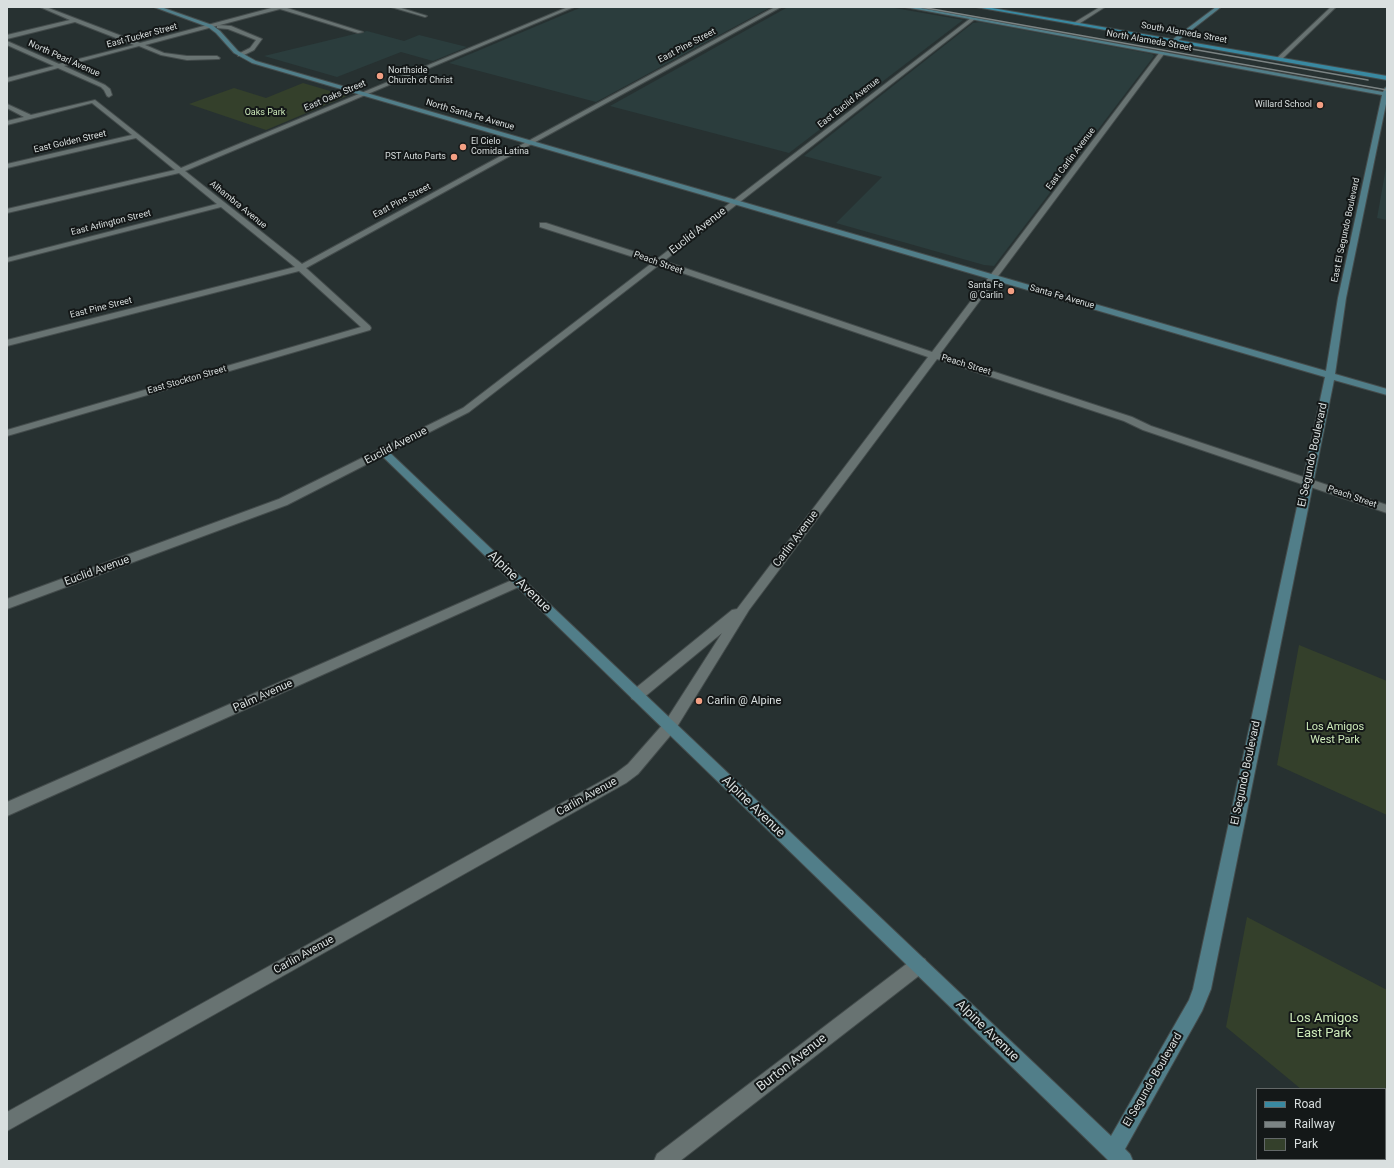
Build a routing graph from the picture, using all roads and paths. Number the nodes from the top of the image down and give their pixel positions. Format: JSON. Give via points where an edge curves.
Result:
{"nodes":[{"id":1,"x":42,"y":7,"type":"edge"},
{"id":2,"x":58,"y":7,"type":"edge"},
{"id":3,"x":156,"y":7,"type":"edge"},
{"id":4,"x":280,"y":7,"type":"edge"},
{"id":5,"x":393,"y":7,"type":"edge"},
{"id":6,"x":572,"y":7,"type":"edge"},
{"id":7,"x":779,"y":7,"type":"edge"},
{"id":8,"x":907,"y":7,"type":"edge"},
{"id":9,"x":978,"y":7,"type":"edge"},
{"id":10,"x":1103,"y":7,"type":"edge"},
{"id":11,"x":1219,"y":7,"type":"edge"},
{"id":12,"x":1334,"y":7,"type":"edge"},
{"id":13,"x":990,"y":8,"type":"edge"},
{"id":14,"x":48,"y":9,"type":"junction"},
{"id":15,"x":425,"y":16,"type":"dead end"},
{"id":16,"x":973,"y":19,"type":"junction"},
{"id":17,"x":75,"y":20,"type":"junction"},
{"id":18,"x":1075,"y":24,"type":"junction"},
{"id":19,"x":210,"y":26,"type":"junction"},
{"id":20,"x":360,"y":32,"type":"dead end"},
{"id":21,"x":7,"y":37,"type":"edge"},
{"id":22,"x":1174,"y":41,"type":"junction"},
{"id":23,"x":7,"y":43,"type":"edge"},
{"id":24,"x":138,"y":46,"type":"junction"},
{"id":25,"x":1162,"y":53,"type":"junction"},
{"id":26,"x":240,"y":55,"type":"junction"},
{"id":27,"x":217,"y":58,"type":"dead end"},
{"id":28,"x":1279,"y":59,"type":"junction"},
{"id":29,"x":59,"y":66,"type":"junction"},
{"id":30,"x":1387,"y":78,"type":"edge"},
{"id":31,"x":7,"y":80,"type":"edge"},
{"id":32,"x":1386,"y":92,"type":"edge"},
{"id":33,"x":365,"y":94,"type":"junction"},
{"id":34,"x":109,"y":95,"type":"dead end"},
{"id":35,"x":7,"y":106,"type":"edge"},
{"id":36,"x":30,"y":117,"type":"junction"},
{"id":37,"x":7,"y":123,"type":"edge"},
{"id":38,"x":138,"y":136,"type":"junction"},
{"id":39,"x":532,"y":142,"type":"junction"},
{"id":40,"x":7,"y":166,"type":"edge"},
{"id":41,"x":180,"y":171,"type":"junction"},
{"id":42,"x":736,"y":202,"type":"junction"},
{"id":43,"x":221,"y":205,"type":"junction"},
{"id":44,"x":7,"y":211,"type":"edge"},
{"id":45,"x":543,"y":225,"type":"dead end"},
{"id":46,"x":7,"y":260,"type":"edge"},
{"id":47,"x":658,"y":262,"type":"junction"},
{"id":48,"x":301,"y":268,"type":"junction"},
{"id":49,"x":994,"y":277,"type":"junction"},
{"id":50,"x":367,"y":328,"type":"joint"},
{"id":51,"x":7,"y":343,"type":"edge"},
{"id":52,"x":934,"y":356,"type":"junction"},
{"id":53,"x":1330,"y":375,"type":"junction"},
{"id":54,"x":1387,"y":392,"type":"edge"},
{"id":55,"x":7,"y":433,"type":"edge"},
{"id":56,"x":383,"y":452,"type":"junction"},
{"id":57,"x":1307,"y":482,"type":"junction"},
{"id":58,"x":1387,"y":509,"type":"edge"},
{"id":59,"x":519,"y":582,"type":"junction"},
{"id":60,"x":7,"y":604,"type":"edge"},
{"id":61,"x":745,"y":607,"type":"junction"},
{"id":62,"x":637,"y":695,"type":"junction"},
{"id":63,"x":670,"y":726,"type":"junction"},
{"id":64,"x":7,"y":809,"type":"edge"},
{"id":65,"x":919,"y":965,"type":"junction"},
{"id":66,"x":7,"y":1122,"type":"edge"},
{"id":67,"x":1118,"y":1156,"type":"edge"},
{"id":68,"x":664,"y":1161,"type":"edge"}],
"edges":[{"from":1,"to":14,"type":"street"},
{"from":2,"to":14,"type":"street"},
{"from":3,"to":19,"type":"street"},
{"from":4,"to":19,"type":"street","name":"East Tucker Street"},
{"from":4,"to":20,"type":"street"},
{"from":5,"to":15,"type":"street"},
{"from":6,"to":33,"type":"street","name":"East Oaks Street"},
{"from":7,"to":39,"type":"street","name":"East Pine Street"},
{"from":8,"to":16,"type":"street","name":"North Alameda Street"},
{"from":9,"to":13,"type":"main road","name":"South Alameda Street"},
{"from":10,"to":18,"type":"street"},
{"from":11,"to":22,"type":"street"},
{"from":12,"to":28,"type":"street"},
{"from":13,"to":18,"type":"main road","name":"South Alameda Street"},
{"from":14,"to":17,"type":"street"},
{"from":16,"to":25,"type":"street","name":"North Alameda Street"},
{"from":16,"to":42,"type":"street","name":"East Euclid Avenue"},
{"from":17,"to":21,"type":"street"},
{"from":17,"to":24,"type":"street"},
{"from":18,"to":22,"type":"main road","name":"South Alameda Street"},
{"from":19,"to":24,"type":"street","name":"East Tucker Street"},
{"from":19,"to":26,"type":"street","name":"North Santa Fe Avenue"},
{"from":19,"to":26,"type":"street","via":[[229,27],[259,39],[252,49]]},
{"from":22,"to":28,"type":"main road","name":"South Alameda Street"},
{"from":23,"to":29,"type":"street","name":"North Pearl Avenue"},
{"from":24,"to":27,"type":"street","via":[[174,56]]},
{"from":24,"to":29,"type":"street","name":"East Tucker Street"},
{"from":25,"to":32,"type":"street","name":"North Alameda Street"},
{"from":25,"to":49,"type":"street","name":"East Carlin Avenue"},
{"from":26,"to":33,"type":"street","name":"North Santa Fe Avenue","via":[[254,62]]},
{"from":28,"to":30,"type":"main road","name":"South Alameda Street"},
{"from":29,"to":31,"type":"street","name":"East Tucker Street"},
{"from":29,"to":34,"type":"street","name":"North Pearl Avenue","via":[[103,86]]},
{"from":32,"to":53,"type":"street","name":"East El Segundo Boulevard","via":[[1342,298]]},
{"from":33,"to":39,"type":"street","name":"North Santa Fe Avenue"},
{"from":33,"to":41,"type":"street","name":"East Oaks Street"},
{"from":35,"to":36,"type":"street"},
{"from":36,"to":37,"type":"street"},
{"from":36,"to":38,"type":"street","name":"Alhambra Avenue","via":[[93,102]]},
{"from":38,"to":40,"type":"street","name":"East Golden Street"},
{"from":38,"to":41,"type":"street","name":"Alhambra Avenue"},
{"from":39,"to":42,"type":"street","name":"North Santa Fe Avenue"},
{"from":39,"to":48,"type":"street","name":"East Pine Street"},
{"from":41,"to":43,"type":"street","name":"Alhambra Avenue"},
{"from":41,"to":44,"type":"street","name":"East Oaks Street"},
{"from":42,"to":47,"type":"street","name":"Euclid Avenue"},
{"from":42,"to":49,"type":"street","name":"Santa Fe Avenue"},
{"from":43,"to":46,"type":"street","name":"East Arlington Street"},
{"from":43,"to":48,"type":"street","name":"Alhambra Avenue"},
{"from":45,"to":47,"type":"street","name":"Peach Street"},
{"from":47,"to":52,"type":"street","name":"Peach Street"},
{"from":47,"to":56,"type":"street","name":"Euclid Avenue","via":[[474,405]]},
{"from":48,"to":50,"type":"street","name":"Alhambra Avenue"},
{"from":48,"to":51,"type":"street","name":"East Pine Street"},
{"from":49,"to":52,"type":"street","name":"Carlin Avenue"},
{"from":49,"to":53,"type":"street","name":"Santa Fe Avenue"},
{"from":50,"to":55,"type":"street","name":"East Stockton Street"},
{"from":52,"to":57,"type":"street","name":"Peach Street","via":[[950,359],[1099,409],[1147,428]]},
{"from":52,"to":61,"type":"street","name":"Carlin Avenue"},
{"from":53,"to":54,"type":"street","name":"Santa Fe Avenue"},
{"from":53,"to":57,"type":"street","name":"El Segundo Boulevard"},
{"from":56,"to":59,"type":"street","name":"Alpine Avenue"},
{"from":56,"to":60,"type":"street","name":"Euclid Avenue","via":[[284,502]]},
{"from":57,"to":58,"type":"street","name":"Peach Street"},
{"from":57,"to":67,"type":"street","name":"El Segundo Boulevard","via":[[1202,989]]},
{"from":59,"to":62,"type":"street","name":"Alpine Avenue"},
{"from":59,"to":64,"type":"street","name":"Palm Avenue"},
{"from":61,"to":62,"type":"street"},
{"from":61,"to":63,"type":"street","name":"Carlin Avenue"},
{"from":62,"to":63,"type":"street","name":"Alpine Avenue"},
{"from":63,"to":65,"type":"street","name":"Alpine Avenue"},
{"from":63,"to":66,"type":"street","name":"Carlin Avenue","via":[[637,765],[621,778]]},
{"from":65,"to":67,"type":"street","name":"Alpine Avenue"},
{"from":65,"to":68,"type":"street","name":"Burton Avenue"}]}
